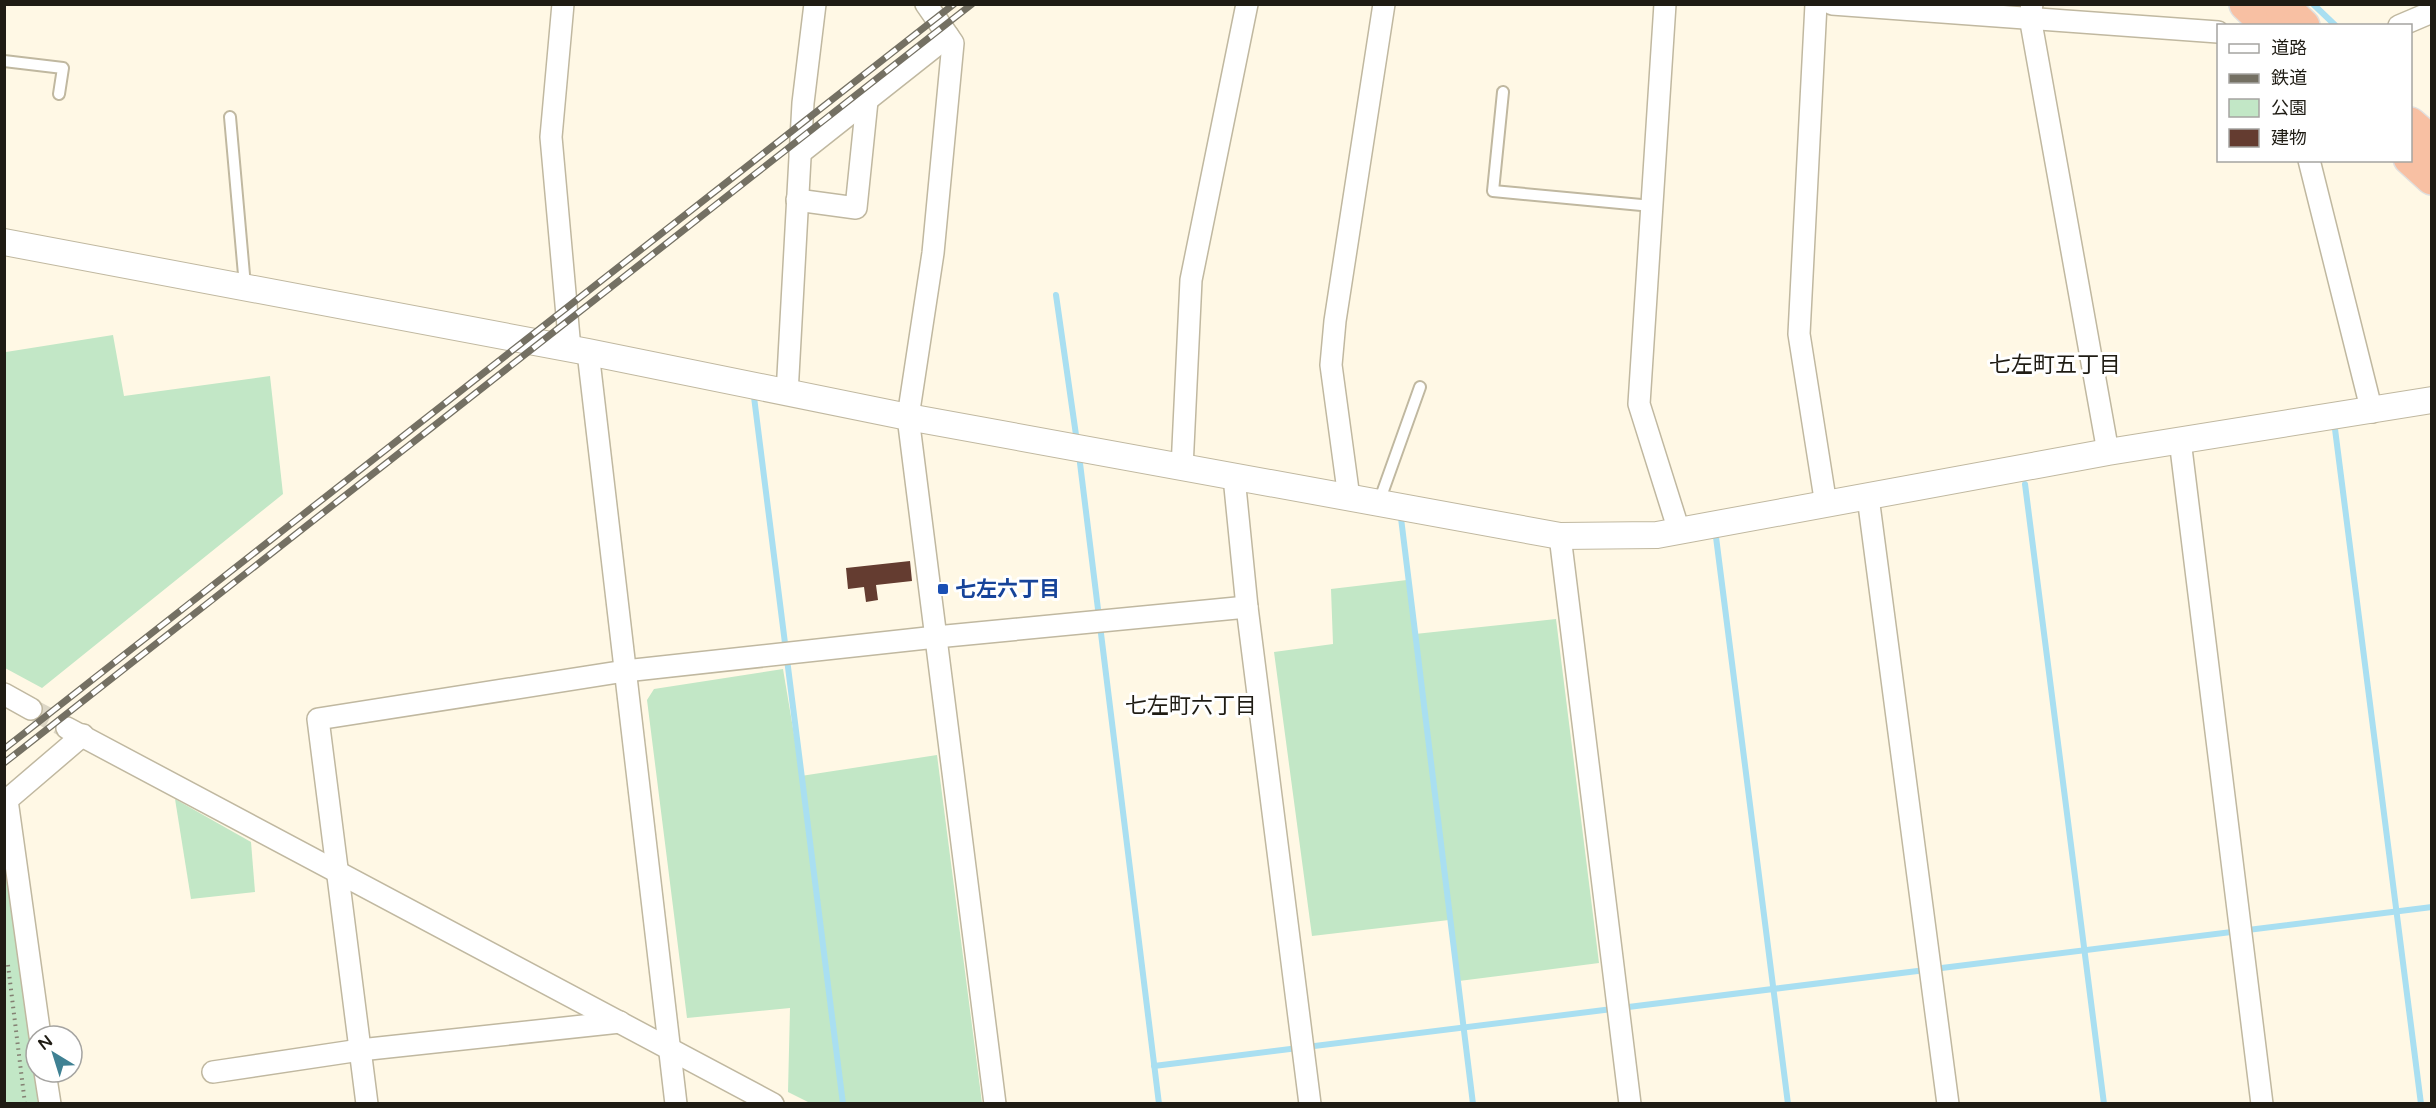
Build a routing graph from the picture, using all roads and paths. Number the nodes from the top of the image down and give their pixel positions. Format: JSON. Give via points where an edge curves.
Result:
{"nodes":[{"id":1,"x":563,"y":4,"type":"edge"},
{"id":2,"x":815,"y":4,"type":"edge"},
{"id":3,"x":926,"y":4,"type":"edge"},
{"id":4,"x":1247,"y":4,"type":"edge"},
{"id":5,"x":1384,"y":4,"type":"edge"},
{"id":6,"x":1665,"y":4,"type":"edge"},
{"id":7,"x":1816,"y":4,"type":"edge"},
{"id":8,"x":1832,"y":4,"type":"edge"},
{"id":9,"x":2246,"y":4,"type":"edge"},
{"id":10,"x":2280,"y":4,"type":"edge"},
{"id":11,"x":2031,"y":11,"type":"edge"},
{"id":12,"x":2432,"y":12,"type":"edge"},
{"id":13,"x":2267,"y":24,"type":"edge"},
{"id":14,"x":2301,"y":24,"type":"edge"},
{"id":15,"x":2404,"y":24,"type":"edge"},
{"id":16,"x":2217,"y":32,"type":"edge"},
{"id":17,"x":948,"y":36,"type":"junction"},
{"id":18,"x":4,"y":61,"type":"edge"},
{"id":19,"x":1503,"y":92,"type":"dead end"},
{"id":20,"x":59,"y":94,"type":"dead end"},
{"id":21,"x":867,"y":100,"type":"junction"},
{"id":22,"x":230,"y":117,"type":"dead end"},
{"id":23,"x":2412,"y":126,"type":"edge"},
{"id":24,"x":2432,"y":143,"type":"edge"},
{"id":25,"x":800,"y":153,"type":"junction"},
{"id":26,"x":2412,"y":160,"type":"edge"},
{"id":27,"x":2310,"y":162,"type":"edge"},
{"id":28,"x":2432,"y":178,"type":"edge"},
{"id":29,"x":797,"y":200,"type":"junction"},
{"id":30,"x":1652,"y":206,"type":"junction"},
{"id":31,"x":4,"y":242,"type":"edge"},
{"id":32,"x":245,"y":286,"type":"junction"},
{"id":33,"x":579,"y":351,"type":"junction"},
{"id":34,"x":1420,"y":387,"type":"dead end"},
{"id":35,"x":787,"y":394,"type":"junction"},
{"id":36,"x":2432,"y":400,"type":"edge"},
{"id":37,"x":2372,"y":412,"type":"junction"},
{"id":38,"x":908,"y":417,"type":"junction"},
{"id":39,"x":2180,"y":440,"type":"junction"},
{"id":40,"x":2108,"y":452,"type":"junction"},
{"id":41,"x":1182,"y":468,"type":"junction"},
{"id":42,"x":1234,"y":477,"type":"junction"},
{"id":43,"x":1868,"y":497,"type":"junction"},
{"id":44,"x":1349,"y":498,"type":"junction"},
{"id":45,"x":1379,"y":504,"type":"junction"},
{"id":46,"x":1826,"y":505,"type":"junction"},
{"id":47,"x":1679,"y":531,"type":"junction"},
{"id":48,"x":1560,"y":536,"type":"junction"},
{"id":49,"x":1247,"y":607,"type":"junction"},
{"id":50,"x":936,"y":637,"type":"junction"},
{"id":51,"x":625,"y":671,"type":"junction"},
{"id":52,"x":4,"y":694,"type":"edge"},
{"id":53,"x":31,"y":709,"type":"tunnel mouth"},
{"id":54,"x":8,"y":829,"type":"edge"},
{"id":55,"x":336,"y":870,"type":"junction"},
{"id":56,"x":7,"y":961,"type":"dead end"},
{"id":57,"x":620,"y":1022,"type":"junction"},
{"id":58,"x":38,"y":1024,"type":"edge"},
{"id":59,"x":669,"y":1048,"type":"junction"},
{"id":60,"x":360,"y":1050,"type":"junction"},
{"id":61,"x":213,"y":1072,"type":"dead end"},
{"id":62,"x":47,"y":1084,"type":"edge"},
{"id":63,"x":25,"y":1104,"type":"edge"},
{"id":64,"x":50,"y":1104,"type":"edge"},
{"id":65,"x":368,"y":1104,"type":"edge"},
{"id":66,"x":676,"y":1104,"type":"edge"},
{"id":67,"x":773,"y":1104,"type":"edge"},
{"id":68,"x":995,"y":1104,"type":"edge"},
{"id":69,"x":1310,"y":1104,"type":"edge"},
{"id":70,"x":1630,"y":1104,"type":"edge"},
{"id":71,"x":1948,"y":1104,"type":"edge"},
{"id":72,"x":2262,"y":1104,"type":"edge"}],
"edges":[{"from":1,"to":33,"type":"street","via":[[551,137]]},
{"from":2,"to":25,"type":"street"},
{"from":3,"to":17,"type":"street"},
{"from":4,"to":41,"type":"street","via":[[1191,280]]},
{"from":5,"to":44,"type":"street","via":[[1331,365]]},
{"from":6,"to":30,"type":"street"},
{"from":7,"to":46,"type":"street","via":[[1799,334]]},
{"from":8,"to":11,"type":"street"},
{"from":9,"to":13,"type":"highway"},
{"from":10,"to":14,"type":"highway"},
{"from":11,"to":16,"type":"street"},
{"from":11,"to":40,"type":"street"},
{"from":12,"to":15,"type":"street"},
{"from":17,"to":21,"type":"street"},
{"from":17,"to":38,"type":"street","via":[[953,43],[933,253]]},
{"from":18,"to":20,"type":"lane","via":[[63,68]]},
{"from":19,"to":30,"type":"lane","via":[[1493,190]]},
{"from":21,"to":25,"type":"street"},
{"from":21,"to":29,"type":"street","via":[[855,208]]},
{"from":22,"to":32,"type":"lane"},
{"from":23,"to":24,"type":"highway"},
{"from":25,"to":29,"type":"street"},
{"from":26,"to":28,"type":"highway"},
{"from":27,"to":37,"type":"street"},
{"from":29,"to":35,"type":"street"},
{"from":30,"to":47,"type":"street","via":[[1640,404]]},
{"from":31,"to":32,"type":"street"},
{"from":32,"to":33,"type":"street"},
{"from":33,"to":35,"type":"street"},
{"from":33,"to":51,"type":"street"},
{"from":34,"to":45,"type":"lane"},
{"from":35,"to":38,"type":"street"},
{"from":36,"to":37,"type":"street"},
{"from":37,"to":39,"type":"street"},
{"from":38,"to":41,"type":"street"},
{"from":38,"to":50,"type":"street"},
{"from":39,"to":40,"type":"street"},
{"from":39,"to":72,"type":"street"},
{"from":40,"to":43,"type":"street"},
{"from":41,"to":42,"type":"street"},
{"from":42,"to":44,"type":"street"},
{"from":42,"to":49,"type":"street"},
{"from":43,"to":46,"type":"street"},
{"from":43,"to":71,"type":"street"},
{"from":44,"to":45,"type":"street"},
{"from":45,"to":48,"type":"street"},
{"from":46,"to":47,"type":"street"},
{"from":47,"to":48,"type":"street","via":[[1657,535]]},
{"from":48,"to":70,"type":"street"},
{"from":49,"to":50,"type":"street"},
{"from":49,"to":69,"type":"street"},
{"from":50,"to":51,"type":"street"},
{"from":50,"to":68,"type":"street"},
{"from":51,"to":55,"type":"street","via":[[318,719]]},
{"from":51,"to":59,"type":"street"},
{"from":52,"to":53,"type":"street"},
{"from":54,"to":55,"type":"street","via":[[7,800],[75,731]]},
{"from":54,"to":58,"type":"street"},
{"from":55,"to":57,"type":"street"},
{"from":55,"to":60,"type":"street"},
{"from":56,"to":63,"type":"path"},
{"from":57,"to":59,"type":"street"},
{"from":57,"to":60,"type":"street"},
{"from":59,"to":66,"type":"street"},
{"from":59,"to":67,"type":"street"},
{"from":60,"to":61,"type":"street"},
{"from":60,"to":65,"type":"street"},
{"from":62,"to":64,"type":"street"}]}
